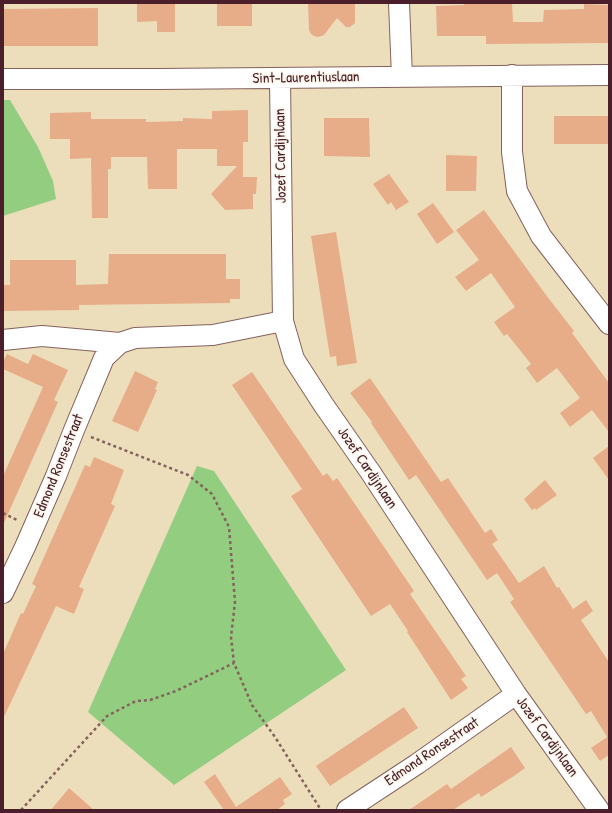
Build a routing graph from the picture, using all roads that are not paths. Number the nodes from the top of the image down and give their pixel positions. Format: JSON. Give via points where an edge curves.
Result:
{"nodes":[{"id":1,"x":399,"y":3,"type":"edge"},
{"id":2,"x":512,"y":75,"type":"junction"},
{"id":3,"x":609,"y":75,"type":"edge"},
{"id":4,"x":402,"y":77,"type":"junction"},
{"id":5,"x":3,"y":78,"type":"edge"},
{"id":6,"x":280,"y":78,"type":"junction"},
{"id":7,"x":283,"y":321,"type":"junction"},
{"id":8,"x":609,"y":324,"type":"edge"},
{"id":9,"x":3,"y":340,"type":"edge"},
{"id":10,"x":120,"y":343,"type":"junction"},
{"id":11,"x":3,"y":593,"type":"edge"},
{"id":12,"x":516,"y":694,"type":"junction"},
{"id":13,"x":347,"y":810,"type":"edge"},
{"id":14,"x":599,"y":810,"type":"edge"}],
"edges":[{"from":1,"to":4,"type":"street"},
{"from":2,"to":3,"type":"street","name":"Sint-Laurentiuslaan"},
{"from":2,"to":4,"type":"street","name":"Sint-Laurentiuslaan"},
{"from":2,"to":8,"type":"street","via":[[512,152],[517,191],[541,236]]},
{"from":4,"to":6,"type":"street","name":"Sint-Laurentiuslaan"},
{"from":5,"to":6,"type":"street","name":"Sint-Laurentiuslaan"},
{"from":6,"to":7,"type":"street","name":"Jozef Cardijnlaan"},
{"from":7,"to":10,"type":"street","name":"Edmond Ronsestraat","via":[[213,335],[135,338]]},
{"from":7,"to":12,"type":"street","name":"Jozef Cardijnlaan","via":[[294,359]]},
{"from":9,"to":10,"type":"street","name":"Edmond Ronsestraat","via":[[42,336]]},
{"from":10,"to":11,"type":"street","name":"Edmond Ronsestraat","via":[[104,358],[56,476]]},
{"from":12,"to":13,"type":"street","name":"Edmond Ronsestraat"},
{"from":12,"to":14,"type":"street","name":"Jozef Cardijnlaan"}]}
